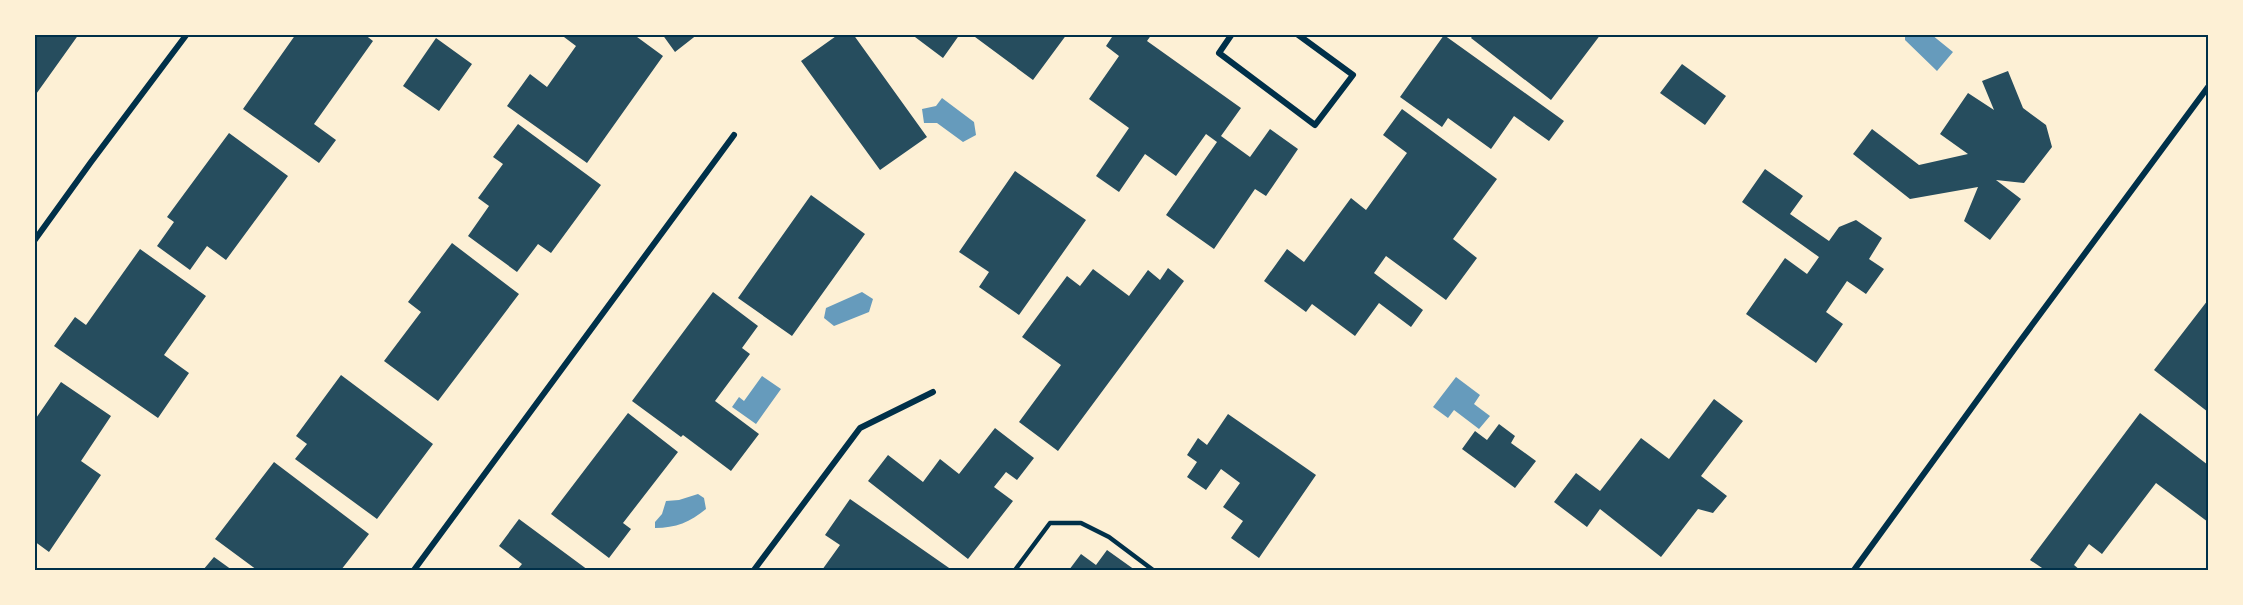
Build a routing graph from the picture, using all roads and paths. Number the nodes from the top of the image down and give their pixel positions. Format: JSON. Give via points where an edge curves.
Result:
{"nodes":[{"id":1,"x":187,"y":34,"type":"edge"},
{"id":2,"x":1232,"y":34,"type":"edge"},
{"id":3,"x":1297,"y":34,"type":"edge"},
{"id":4,"x":2208,"y":87,"type":"edge"},
{"id":5,"x":734,"y":135,"type":"dead end"},
{"id":6,"x":34,"y":242,"type":"edge"},
{"id":7,"x":933,"y":392,"type":"dead end"},
{"id":8,"x":414,"y":570,"type":"edge"},
{"id":9,"x":754,"y":570,"type":"edge"},
{"id":10,"x":1015,"y":570,"type":"edge"},
{"id":11,"x":1153,"y":570,"type":"edge"},
{"id":12,"x":1854,"y":570,"type":"edge"}],
"edges":[{"from":1,"to":6,"type":"street"},
{"from":2,"to":3,"type":"street","via":[[1219,53],[1316,125],[1353,75]]},
{"from":4,"to":12,"type":"street"},
{"from":5,"to":8,"type":"street"},
{"from":7,"to":9,"type":"street","via":[[860,428]]},
{"from":10,"to":11,"type":"lane","via":[[1050,524],[1081,523],[1109,537]]}]}
